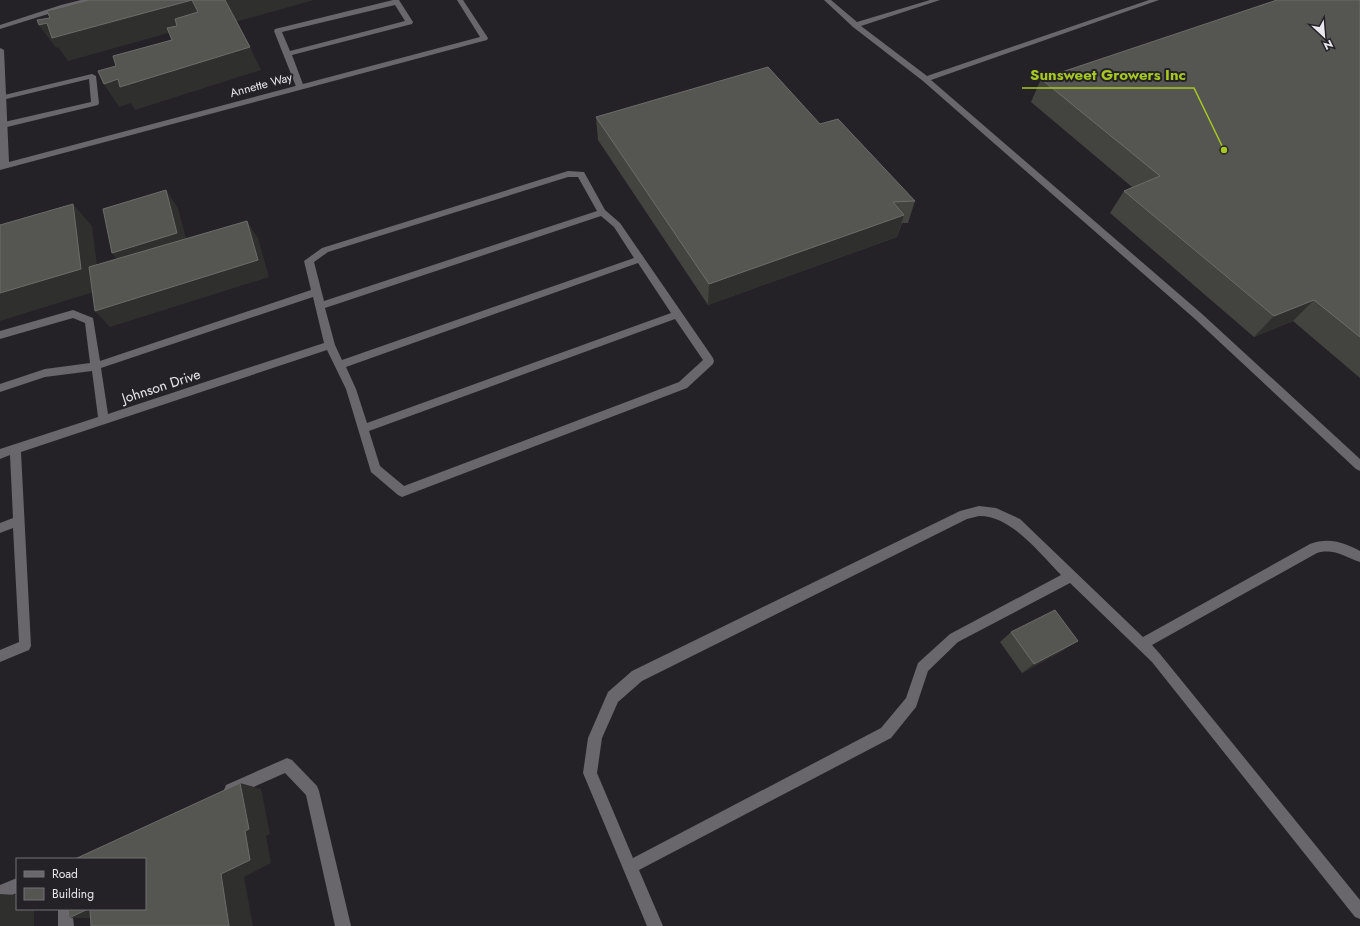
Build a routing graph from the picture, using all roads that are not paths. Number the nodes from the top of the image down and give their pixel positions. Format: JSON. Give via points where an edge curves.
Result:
{"nodes":[{"id":1,"x":90,"y":0,"type":"edge"},
{"id":2,"x":460,"y":0,"type":"edge"},
{"id":3,"x":827,"y":0,"type":"edge"},
{"id":4,"x":906,"y":0,"type":"edge"},
{"id":5,"x":937,"y":0,"type":"edge"},
{"id":6,"x":1156,"y":0,"type":"edge"},
{"id":7,"x":397,"y":1,"type":"edge"},
{"id":8,"x":914,"y":7,"type":"junction"},
{"id":9,"x":856,"y":25,"type":"junction"},
{"id":10,"x":0,"y":27,"type":"edge"},
{"id":11,"x":0,"y":50,"type":"edge"},
{"id":12,"x":288,"y":54,"type":"junction"},
{"id":13,"x":926,"y":79,"type":"junction"},
{"id":14,"x":300,"y":87,"type":"junction"},
{"id":15,"x":2,"y":98,"type":"junction"},
{"id":16,"x":3,"y":125,"type":"junction"},
{"id":17,"x":2,"y":166,"type":"edge"},
{"id":18,"x":602,"y":212,"type":"junction"},
{"id":19,"x":640,"y":259,"type":"junction"},
{"id":20,"x":316,"y":292,"type":"junction"},
{"id":21,"x":320,"y":306,"type":"junction"},
{"id":22,"x":678,"y":314,"type":"junction"},
{"id":23,"x":0,"y":335,"type":"edge"},
{"id":24,"x":330,"y":345,"type":"junction"},
{"id":25,"x":340,"y":365,"type":"junction"},
{"id":26,"x":96,"y":366,"type":"junction"},
{"id":27,"x":0,"y":388,"type":"edge"},
{"id":28,"x":104,"y":420,"type":"junction"},
{"id":29,"x":363,"y":429,"type":"junction"},
{"id":30,"x":15,"y":449,"type":"junction"},
{"id":31,"x":0,"y":454,"type":"edge"},
{"id":32,"x":1360,"y":466,"type":"edge"},
{"id":33,"x":18,"y":521,"type":"junction"},
{"id":34,"x":0,"y":528,"type":"edge"},
{"id":35,"x":1360,"y":557,"type":"edge"},
{"id":36,"x":1071,"y":576,"type":"junction"},
{"id":37,"x":1142,"y":644,"type":"junction"},
{"id":38,"x":0,"y":656,"type":"edge"},
{"id":39,"x":221,"y":794,"type":"edge"},
{"id":40,"x":630,"y":867,"type":"junction"},
{"id":41,"x":16,"y":885,"type":"edge"},
{"id":42,"x":0,"y":893,"type":"edge"},
{"id":43,"x":66,"y":910,"type":"edge"},
{"id":44,"x":1360,"y":912,"type":"edge"},
{"id":45,"x":66,"y":926,"type":"edge"},
{"id":46,"x":343,"y":926,"type":"edge"},
{"id":47,"x":655,"y":926,"type":"edge"}],
"edges":[{"from":1,"to":10,"type":"street","via":[[63,6]]},
{"from":2,"to":14,"type":"street","name":"Annette Way","via":[[484,38]]},
{"from":3,"to":9,"type":"street"},
{"from":4,"to":8,"type":"street"},
{"from":5,"to":8,"type":"street"},
{"from":6,"to":13,"type":"street"},
{"from":7,"to":12,"type":"street","via":[[278,31]]},
{"from":7,"to":12,"type":"street","via":[[409,22]]},
{"from":8,"to":9,"type":"street"},
{"from":9,"to":13,"type":"street"},
{"from":11,"to":15,"type":"street"},
{"from":12,"to":14,"type":"street"},
{"from":13,"to":32,"type":"street","via":[[1198,316]]},
{"from":14,"to":17,"type":"street","name":"Annette Way"},
{"from":15,"to":16,"type":"street"},
{"from":15,"to":16,"type":"street","via":[[92,76],[95,102]]},
{"from":16,"to":17,"type":"street"},
{"from":18,"to":19,"type":"street","via":[[617,225]]},
{"from":18,"to":20,"type":"street","via":[[581,174],[568,174],[326,250],[309,261]]},
{"from":18,"to":21,"type":"street"},
{"from":19,"to":22,"type":"street"},
{"from":19,"to":25,"type":"street"},
{"from":20,"to":21,"type":"street"},
{"from":20,"to":26,"type":"street"},
{"from":21,"to":24,"type":"street"},
{"from":22,"to":29,"type":"street"},
{"from":22,"to":29,"type":"street","via":[[709,361],[683,385],[402,492],[375,469]]},
{"from":23,"to":26,"type":"street","via":[[73,314],[90,321]]},
{"from":24,"to":25,"type":"street"},
{"from":24,"to":28,"type":"street","name":"Johnson Drive"},
{"from":25,"to":29,"type":"street","via":[[351,389]]},
{"from":26,"to":27,"type":"street","via":[[45,373]]},
{"from":26,"to":28,"type":"street"},
{"from":28,"to":30,"type":"street","name":"Johnson Drive"},
{"from":30,"to":31,"type":"street","name":"Johnson Drive"},
{"from":30,"to":33,"type":"street"},
{"from":33,"to":34,"type":"street"},
{"from":33,"to":38,"type":"street","via":[[25,646]]},
{"from":35,"to":37,"type":"street","via":[[1336,546],[1323,545],[1314,548]]},
{"from":36,"to":37,"type":"street"},
{"from":36,"to":40,"type":"street","via":[[954,638],[923,667],[911,702],[886,733]]},
{"from":36,"to":40,"type":"street","via":[[1016,523],[994,511],[977,510],[637,676],[613,697],[595,738],[590,773]]},
{"from":37,"to":44,"type":"street","via":[[1156,658]]},
{"from":39,"to":46,"type":"street","via":[[287,766],[312,791]]},
{"from":40,"to":47,"type":"street"},
{"from":41,"to":42,"type":"street"},
{"from":43,"to":45,"type":"street"}]}
